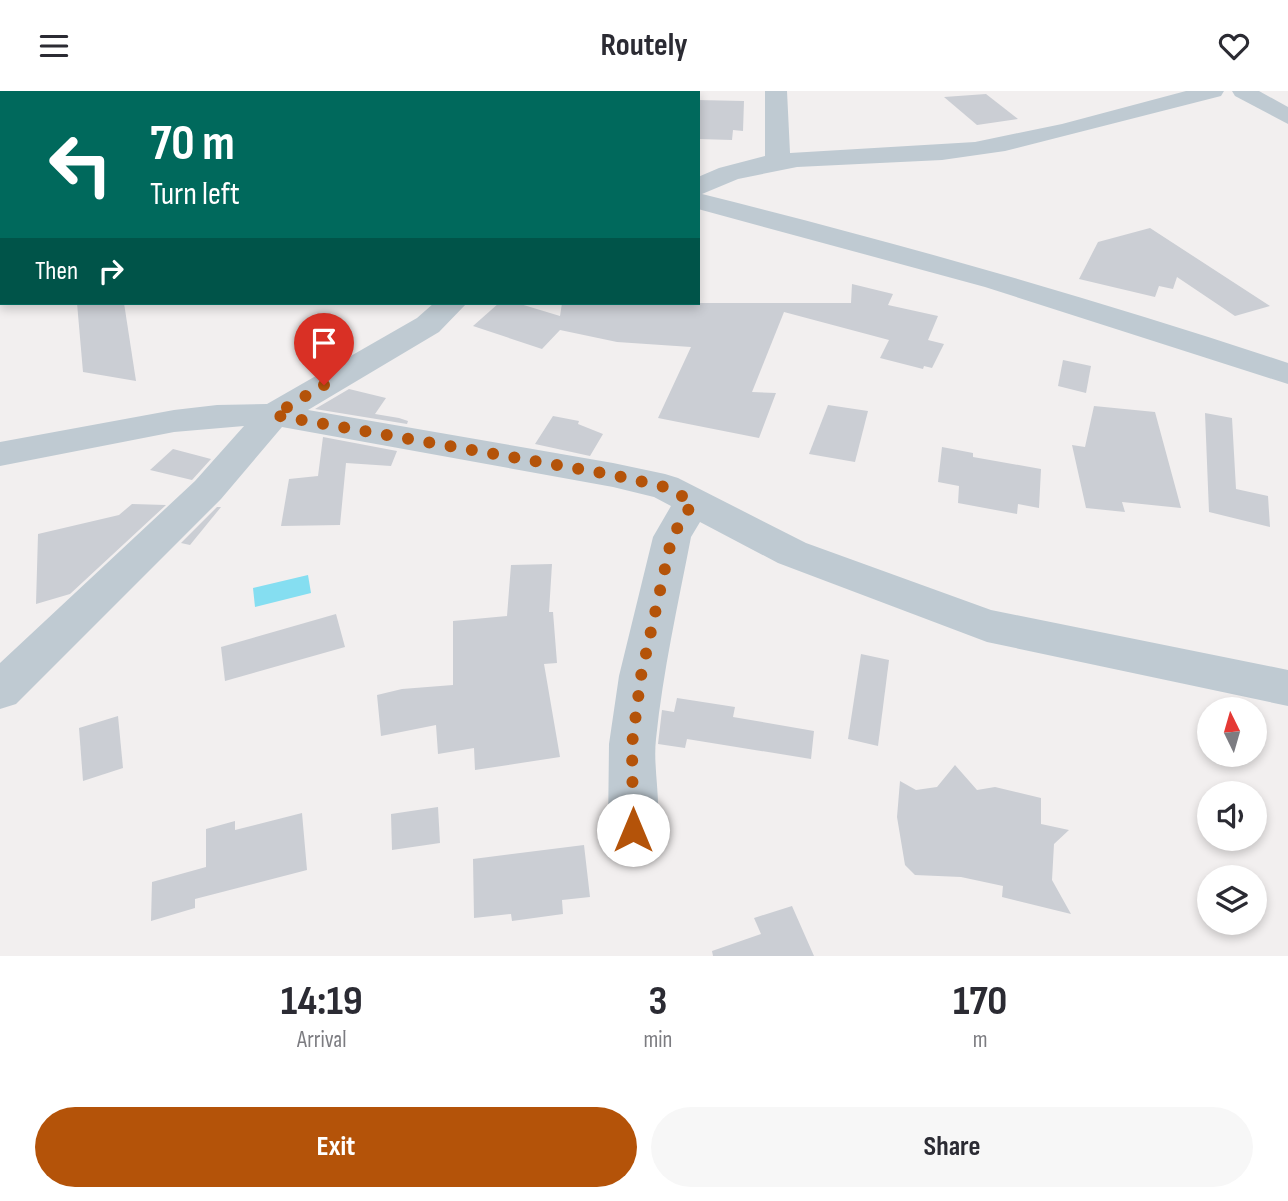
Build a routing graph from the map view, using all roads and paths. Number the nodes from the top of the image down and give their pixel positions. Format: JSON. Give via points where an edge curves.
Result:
{"nodes":[{"id":1,"x":776,"y":91,"type":"edge"},
{"id":2,"x":1213,"y":91,"type":"edge"},
{"id":3,"x":1243,"y":91,"type":"edge"},
{"id":4,"x":1288,"y":117,"type":"edge"},
{"id":5,"x":778,"y":162,"type":"junction"},
{"id":6,"x":700,"y":186,"type":"edge"},
{"id":7,"x":700,"y":202,"type":"edge"},
{"id":8,"x":450,"y":305,"type":"edge"},
{"id":9,"x":1288,"y":375,"type":"edge"},
{"id":10,"x":274,"y":415,"type":"junction"},
{"id":11,"x":0,"y":454,"type":"edge"},
{"id":12,"x":693,"y":502,"type":"junction"},
{"id":13,"x":1288,"y":688,"type":"edge"},
{"id":14,"x":0,"y":691,"type":"edge"},
{"id":15,"x":633,"y":830,"type":"dead end"}],
"edges":[{"from":1,"to":5,"type":"street"},
{"from":2,"to":5,"type":"street","via":[[1004,144]]},
{"from":3,"to":4,"type":"street"},
{"from":5,"to":6,"type":"street","via":[[740,170]]},
{"from":7,"to":9,"type":"street","via":[[1168,333]]},
{"from":8,"to":10,"type":"street","via":[[428,325]]},
{"from":10,"to":11,"type":"street","via":[[174,421]]},
{"from":10,"to":12,"type":"street","via":[[613,475],[665,487]]},
{"from":10,"to":14,"type":"street","via":[[208,490]]},
{"from":12,"to":13,"type":"street","via":[[792,553],[987,626]]},
{"from":12,"to":15,"type":"street","via":[[672,537],[641,676],[632,744]]}]}
